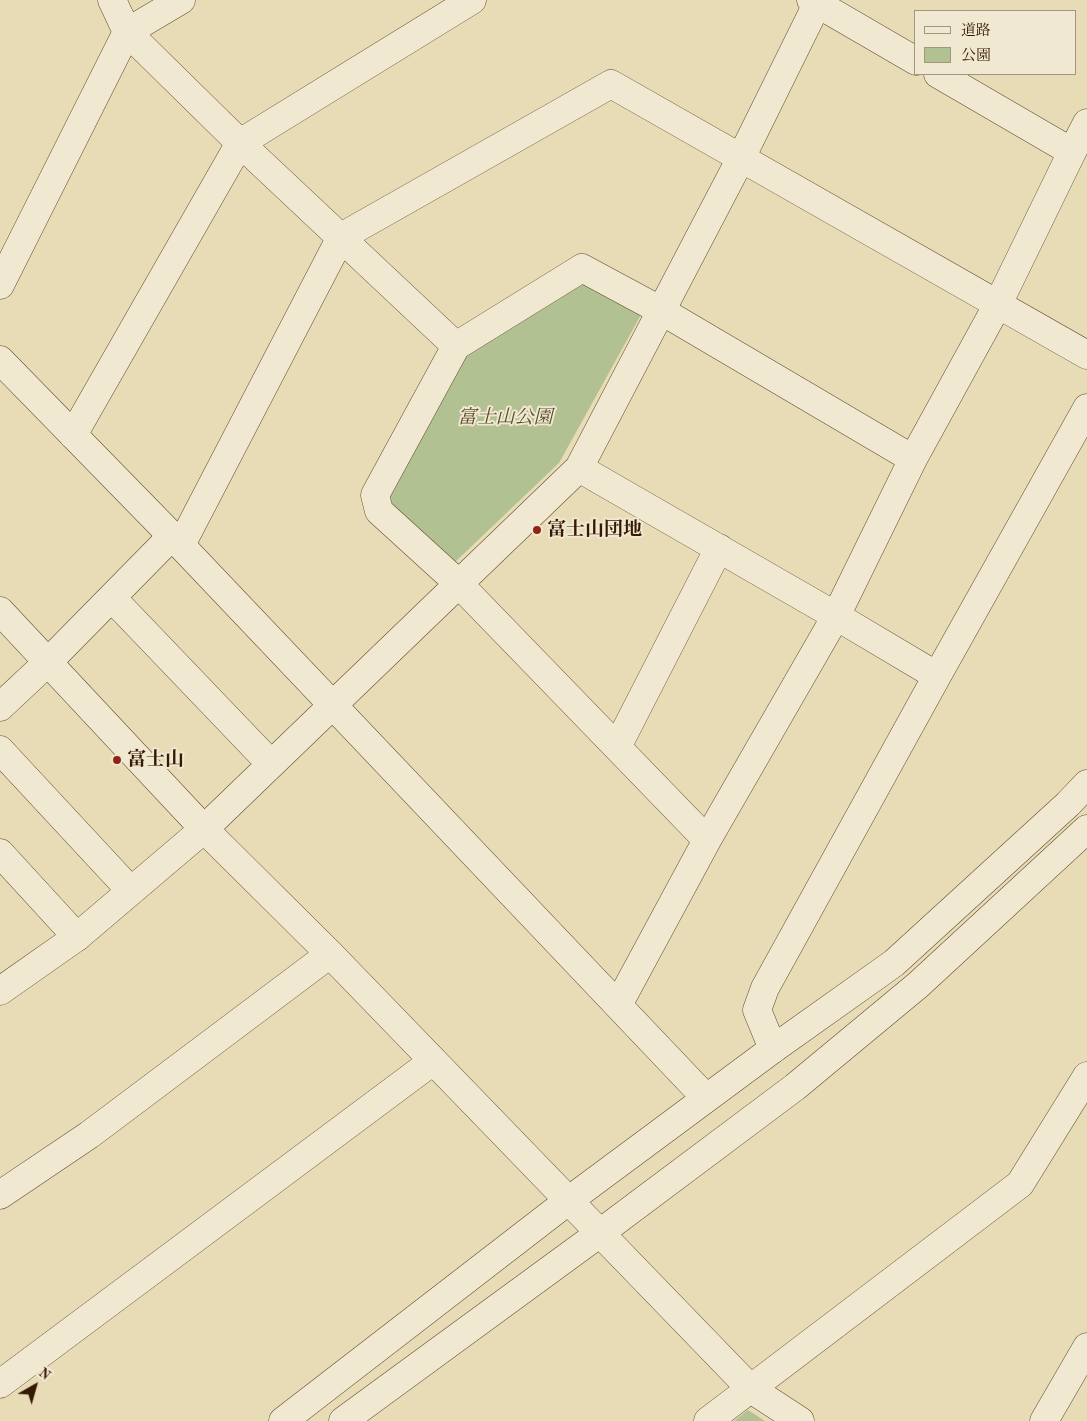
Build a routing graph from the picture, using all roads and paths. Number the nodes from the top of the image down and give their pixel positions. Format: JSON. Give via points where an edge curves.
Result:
{"nodes":[{"id":1,"x":112,"y":0,"type":"edge"},
{"id":2,"x":181,"y":0,"type":"edge"},
{"id":3,"x":472,"y":0,"type":"edge"},
{"id":4,"x":816,"y":1,"type":"edge"},
{"id":5,"x":127,"y":32,"type":"junction"},
{"id":6,"x":914,"y":60,"type":"edge"},
{"id":7,"x":940,"y":75,"type":"edge"},
{"id":8,"x":1087,"y":123,"type":"edge"},
{"id":9,"x":240,"y":143,"type":"junction"},
{"id":10,"x":1072,"y":152,"type":"junction"},
{"id":11,"x":741,"y":158,"type":"junction"},
{"id":12,"x":340,"y":238,"type":"junction"},
{"id":13,"x":0,"y":285,"type":"edge"},
{"id":14,"x":998,"y":304,"type":"junction"},
{"id":15,"x":660,"y":310,"type":"junction"},
{"id":16,"x":456,"y":346,"type":"junction"},
{"id":17,"x":1087,"y":355,"type":"edge"},
{"id":18,"x":0,"y":360,"type":"edge"},
{"id":19,"x":1087,"y":408,"type":"edge"},
{"id":20,"x":73,"y":435,"type":"junction"},
{"id":21,"x":913,"y":459,"type":"junction"},
{"id":22,"x":579,"y":468,"type":"junction"},
{"id":23,"x":176,"y":540,"type":"junction"},
{"id":24,"x":719,"y":548,"type":"junction"},
{"id":25,"x":458,"y":583,"type":"junction"},
{"id":26,"x":112,"y":598,"type":"junction"},
{"id":27,"x":0,"y":612,"type":"edge"},
{"id":28,"x":836,"y":616,"type":"junction"},
{"id":29,"x":48,"y":662,"type":"junction"},
{"id":30,"x":937,"y":676,"type":"junction"},
{"id":31,"x":332,"y":705,"type":"junction"},
{"id":32,"x":0,"y":707,"type":"edge"},
{"id":33,"x":617,"y":747,"type":"junction"},
{"id":34,"x":0,"y":750,"type":"edge"},
{"id":35,"x":271,"y":764,"type":"junction"},
{"id":36,"x":1087,"y":784,"type":"edge"},
{"id":37,"x":204,"y":829,"type":"junction"},
{"id":38,"x":1087,"y":829,"type":"edge"},
{"id":39,"x":707,"y":840,"type":"junction"},
{"id":40,"x":0,"y":854,"type":"edge"},
{"id":41,"x":131,"y":891,"type":"junction"},
{"id":42,"x":78,"y":936,"type":"junction"},
{"id":43,"x":330,"y":954,"type":"junction"},
{"id":44,"x":0,"y":991,"type":"edge"},
{"id":45,"x":618,"y":1004,"type":"junction"},
{"id":46,"x":773,"y":1049,"type":"junction"},
{"id":47,"x":433,"y":1061,"type":"junction"},
{"id":48,"x":1087,"y":1076,"type":"edge"},
{"id":49,"x":706,"y":1098,"type":"junction"},
{"id":50,"x":0,"y":1195,"type":"edge"},
{"id":51,"x":568,"y":1201,"type":"junction"},
{"id":52,"x":600,"y":1233,"type":"junction"},
{"id":53,"x":1087,"y":1347,"type":"edge"},
{"id":54,"x":0,"y":1384,"type":"edge"},
{"id":55,"x":751,"y":1389,"type":"junction"},
{"id":56,"x":283,"y":1421,"type":"edge"},
{"id":57,"x":343,"y":1421,"type":"edge"},
{"id":58,"x":708,"y":1421,"type":"edge"},
{"id":59,"x":800,"y":1421,"type":"edge"},
{"id":60,"x":1044,"y":1421,"type":"edge"}],
"edges":[{"from":1,"to":5,"type":"street"},
{"from":2,"to":5,"type":"street"},
{"from":3,"to":9,"type":"street"},
{"from":4,"to":6,"type":"street"},
{"from":4,"to":11,"type":"street"},
{"from":5,"to":9,"type":"street"},
{"from":5,"to":13,"type":"street"},
{"from":7,"to":10,"type":"street"},
{"from":8,"to":10,"type":"street"},
{"from":9,"to":12,"type":"street"},
{"from":9,"to":20,"type":"street"},
{"from":10,"to":14,"type":"street"},
{"from":11,"to":12,"type":"street","via":[[611,84]]},
{"from":11,"to":14,"type":"street"},
{"from":11,"to":15,"type":"street"},
{"from":12,"to":16,"type":"street"},
{"from":12,"to":23,"type":"street"},
{"from":14,"to":17,"type":"street"},
{"from":14,"to":21,"type":"street"},
{"from":15,"to":16,"type":"street","via":[[582,268]]},
{"from":15,"to":21,"type":"street"},
{"from":15,"to":22,"type":"street"},
{"from":16,"to":25,"type":"street","via":[[375,495],[379,511]]},
{"from":18,"to":20,"type":"street"},
{"from":19,"to":30,"type":"street"},
{"from":20,"to":23,"type":"street"},
{"from":21,"to":28,"type":"street"},
{"from":22,"to":24,"type":"street"},
{"from":22,"to":25,"type":"street"},
{"from":23,"to":26,"type":"street"},
{"from":23,"to":31,"type":"street"},
{"from":24,"to":28,"type":"street"},
{"from":24,"to":33,"type":"street"},
{"from":25,"to":31,"type":"street"},
{"from":25,"to":33,"type":"street"},
{"from":26,"to":29,"type":"street"},
{"from":26,"to":35,"type":"street"},
{"from":27,"to":29,"type":"street"},
{"from":28,"to":30,"type":"street"},
{"from":28,"to":39,"type":"street"},
{"from":29,"to":32,"type":"street"},
{"from":29,"to":37,"type":"street"},
{"from":30,"to":46,"type":"street","via":[[765,988],[757,1010]]},
{"from":31,"to":35,"type":"street"},
{"from":31,"to":45,"type":"street"},
{"from":33,"to":39,"type":"street"},
{"from":34,"to":41,"type":"street"},
{"from":35,"to":37,"type":"street"},
{"from":36,"to":46,"type":"street","via":[[894,963]]},
{"from":37,"to":41,"type":"street"},
{"from":37,"to":43,"type":"street"},
{"from":38,"to":52,"type":"street","via":[[918,985],[818,1068]]},
{"from":39,"to":45,"type":"street"},
{"from":40,"to":42,"type":"street"},
{"from":41,"to":42,"type":"street"},
{"from":42,"to":44,"type":"street"},
{"from":43,"to":47,"type":"street"},
{"from":43,"to":50,"type":"street","via":[[89,1134]]},
{"from":45,"to":49,"type":"street"},
{"from":46,"to":49,"type":"street"},
{"from":47,"to":51,"type":"street"},
{"from":47,"to":54,"type":"street"},
{"from":48,"to":55,"type":"street","via":[[1020,1184]]},
{"from":49,"to":51,"type":"street"},
{"from":51,"to":52,"type":"street"},
{"from":51,"to":56,"type":"street"},
{"from":52,"to":55,"type":"street"},
{"from":52,"to":57,"type":"street"},
{"from":53,"to":60,"type":"street"},
{"from":55,"to":58,"type":"street"},
{"from":55,"to":59,"type":"street"}]}
